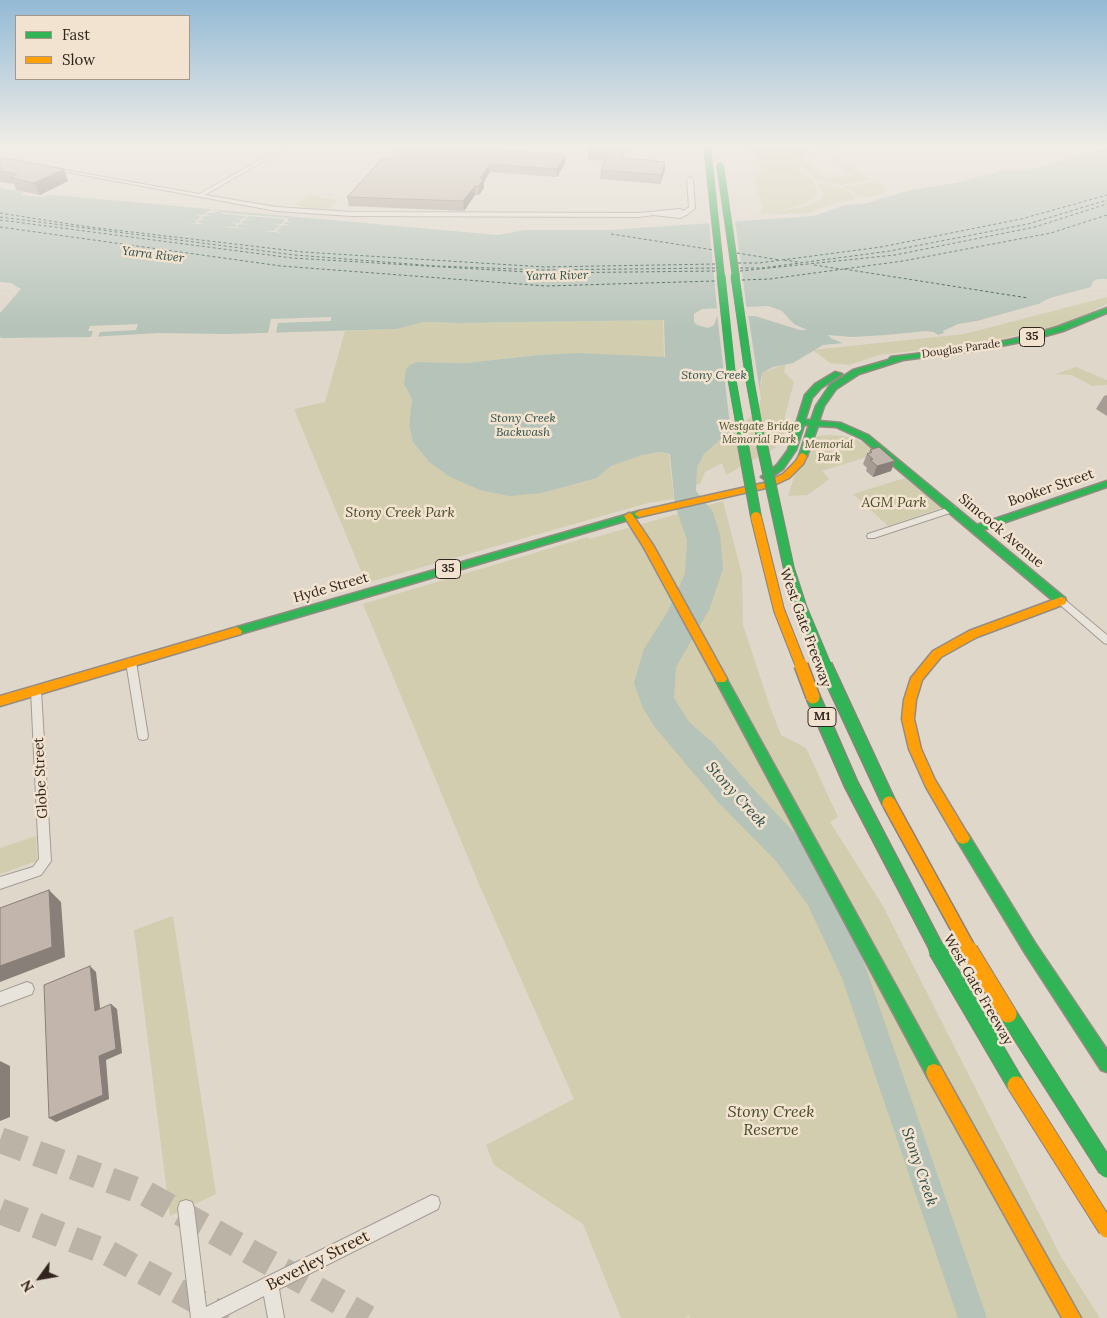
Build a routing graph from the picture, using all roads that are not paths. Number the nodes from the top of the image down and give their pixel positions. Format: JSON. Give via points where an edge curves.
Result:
{"nodes":[{"id":1,"x":258,"y":207,"type":"edge"},
{"id":2,"x":687,"y":207,"type":"edge"},
{"id":3,"x":692,"y":207,"type":"edge"},
{"id":4,"x":714,"y":207,"type":"edge"},
{"id":5,"x":726,"y":207,"type":"edge"},
{"id":6,"x":679,"y":211,"type":"junction"},
{"id":7,"x":686,"y":212,"type":"junction"},
{"id":8,"x":655,"y":214,"type":"junction"},
{"id":9,"x":1107,"y":310,"type":"edge"},
{"id":10,"x":901,"y":358,"type":"junction"},
{"id":11,"x":829,"y":391,"type":"junction"},
{"id":12,"x":800,"y":422,"type":"junction"},
{"id":13,"x":834,"y":424,"type":"junction"},
{"id":14,"x":812,"y":428,"type":"junction"},
{"id":15,"x":873,"y":444,"type":"junction"},
{"id":16,"x":1107,"y":484,"type":"edge"},
{"id":17,"x":708,"y":498,"type":"junction"},
{"id":18,"x":671,"y":506,"type":"joint"},
{"id":19,"x":953,"y":509,"type":"junction"},
{"id":20,"x":629,"y":516,"type":"junction"},
{"id":21,"x":976,"y":529,"type":"junction"},
{"id":22,"x":871,"y":536,"type":"dead end"},
{"id":23,"x":1062,"y":601,"type":"junction"},
{"id":24,"x":1107,"y":640,"type":"edge"},
{"id":25,"x":132,"y":662,"type":"junction"},
{"id":26,"x":36,"y":690,"type":"junction"},
{"id":27,"x":21,"y":695,"type":"junction"},
{"id":28,"x":0,"y":701,"type":"edge"},
{"id":29,"x":0,"y":705,"type":"edge"},
{"id":30,"x":143,"y":736,"type":"dead end"},
{"id":31,"x":0,"y":883,"type":"edge"},
{"id":32,"x":28,"y":988,"type":"dead end"},
{"id":33,"x":0,"y":999,"type":"edge"},
{"id":34,"x":1107,"y":1064,"type":"edge"},
{"id":35,"x":1107,"y":1169,"type":"edge"},
{"id":36,"x":432,"y":1203,"type":"dead end"},
{"id":37,"x":186,"y":1208,"type":"dead end"},
{"id":38,"x":1107,"y":1229,"type":"edge"},
{"id":39,"x":270,"y":1285,"type":"junction"},
{"id":40,"x":199,"y":1318,"type":"edge"},
{"id":41,"x":204,"y":1318,"type":"edge"},
{"id":42,"x":276,"y":1318,"type":"edge"},
{"id":43,"x":1072,"y":1318,"type":"edge"}],
"edges":[{"from":1,"to":8,"type":"street","via":[[348,214]]},
{"from":2,"to":6,"type":"street"},
{"from":3,"to":7,"type":"street"},
{"from":4,"to":38,"type":"main road","name":"West Gate Freeway","number":"M1","bridge":true,"via":[[732,380],[753,507],[779,610],[852,784],[896,873],[963,996],[1039,1124]]},
{"from":5,"to":35,"type":"main road","name":"West Gate Freeway","number":"M1","bridge":true,"via":[[750,381],[773,507],[802,609],[877,780],[923,868],[986,979]]},
{"from":6,"to":7,"type":"street"},
{"from":6,"to":8,"type":"street"},
{"from":7,"to":8,"type":"street","via":[[680,216]]},
{"from":9,"to":10,"type":"main road","name":"Douglas Parade","number":"35","via":[[1028,338]]},
{"from":10,"to":11,"type":"main road","name":"Douglas Parade","number":"35","via":[[856,372]]},
{"from":10,"to":12,"type":"main road","name":"Douglas Parade","number":"35","via":[[866,363],[829,378],[808,397]]},
{"from":11,"to":13,"type":"main road","via":[[826,407]]},
{"from":11,"to":14,"type":"main road","name":"Douglas Parade","number":"35"},
{"from":12,"to":14,"type":"main road"},
{"from":12,"to":17,"type":"main road","name":"Douglas Parade","number":"35","via":[[792,450],[780,467],[757,481]]},
{"from":13,"to":14,"type":"main road","name":"Simcock Avenue"},
{"from":13,"to":15,"type":"main road","name":"Simcock Avenue","via":[[857,432]]},
{"from":14,"to":15,"type":"main road"},
{"from":14,"to":17,"type":"main road","name":"Douglas Parade","number":"35","via":[[800,462],[780,480],[755,489]]},
{"from":15,"to":19,"type":"main road","name":"Simcock Avenue"},
{"from":16,"to":21,"type":"main road","name":"Booker Street"},
{"from":17,"to":18,"type":"main road","name":"Douglas Parade","number":"35"},
{"from":18,"to":20,"type":"main road","name":"Hyde Street","number":"35"},
{"from":19,"to":21,"type":"main road","name":"Simcock Avenue"},
{"from":19,"to":22,"type":"street"},
{"from":20,"to":25,"type":"main road","name":"Hyde Street","number":"35"},
{"from":20,"to":43,"type":"main road","via":[[648,545],[962,1124]]},
{"from":21,"to":23,"type":"main road","name":"Simcock Avenue"},
{"from":23,"to":24,"type":"street","name":"Simcock Avenue"},
{"from":23,"to":34,"type":"main road","via":[[964,638],[937,654],[917,678],[908,719],[915,749],[930,783],[1030,948]]},
{"from":25,"to":26,"type":"main road","name":"Hyde Street","number":"35"},
{"from":25,"to":30,"type":"street"},
{"from":26,"to":27,"type":"main road","name":"Hyde Street","number":"35"},
{"from":26,"to":31,"type":"street","name":"Globe Street","via":[[45,861],[37,871]]},
{"from":27,"to":28,"type":"main road","name":"Hyde Street","number":"35"},
{"from":27,"to":29,"type":"main road"},
{"from":32,"to":33,"type":"street"},
{"from":36,"to":39,"type":"street","name":"Beverley Street"},
{"from":37,"to":40,"type":"street"},
{"from":39,"to":41,"type":"street","name":"Beverley Street"},
{"from":39,"to":42,"type":"street"}]}
